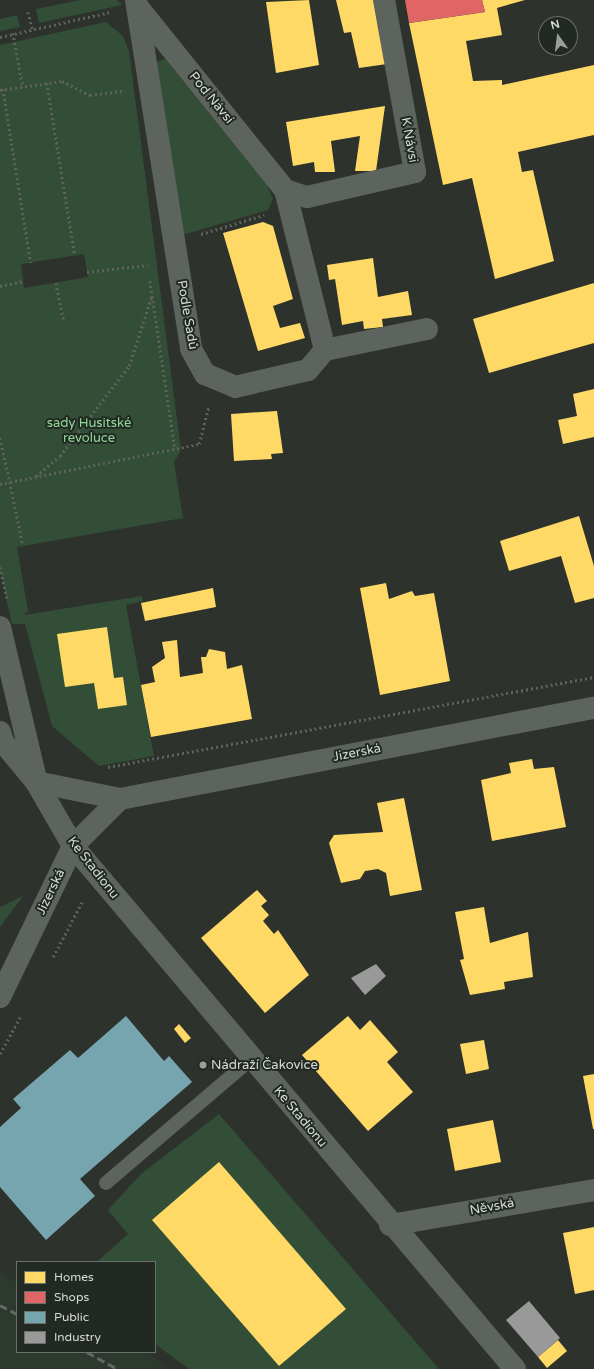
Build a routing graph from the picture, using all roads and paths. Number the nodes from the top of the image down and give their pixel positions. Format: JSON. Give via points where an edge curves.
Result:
{"nodes":[{"id":1,"x":384,"y":0,"type":"edge"},
{"id":2,"x":137,"y":3,"type":"edge"},
{"id":3,"x":28,"y":12,"type":"dead end"},
{"id":4,"x":32,"y":29,"type":"junction"},
{"id":5,"x":13,"y":34,"type":"junction"},
{"id":6,"x":0,"y":36,"type":"edge"},
{"id":7,"x":48,"y":83,"type":"junction"},
{"id":8,"x":23,"y":87,"type":"junction"},
{"id":9,"x":121,"y":89,"type":"dead end"},
{"id":10,"x":2,"y":90,"type":"edge"},
{"id":11,"x":287,"y":199,"type":"junction"},
{"id":12,"x":174,"y":242,"type":"junction"},
{"id":13,"x":75,"y":255,"type":"dead end"},
{"id":14,"x":31,"y":263,"type":"dead end"},
{"id":15,"x":148,"y":269,"type":"dead end"},
{"id":16,"x":87,"y":272,"type":"dead end"},
{"id":17,"x":149,"y":276,"type":"dead end"},
{"id":18,"x":23,"y":281,"type":"dead end"},
{"id":19,"x":56,"y":283,"type":"dead end"},
{"id":20,"x":0,"y":286,"type":"edge"},
{"id":21,"x":152,"y":295,"type":"junction"},
{"id":22,"x":64,"y":320,"type":"dead end"},
{"id":23,"x":427,"y":329,"type":"dead end"},
{"id":24,"x":325,"y":350,"type":"junction"},
{"id":25,"x":235,"y":387,"type":"junction"},
{"id":26,"x":0,"y":438,"type":"edge"},
{"id":27,"x":175,"y":449,"type":"junction"},
{"id":28,"x":35,"y":477,"type":"junction"},
{"id":29,"x":10,"y":482,"type":"junction"},
{"id":30,"x":0,"y":484,"type":"edge"},
{"id":31,"x":23,"y":546,"type":"dead end"},
{"id":32,"x":0,"y":567,"type":"edge"},
{"id":33,"x":10,"y":606,"type":"dead end"},
{"id":34,"x":0,"y":627,"type":"edge"},
{"id":35,"x":594,"y":677,"type":"edge"},
{"id":36,"x":594,"y":708,"type":"edge"},
{"id":37,"x":0,"y":732,"type":"edge"},
{"id":38,"x":100,"y":769,"type":"dead end"},
{"id":39,"x":36,"y":782,"type":"junction"},
{"id":40,"x":120,"y":799,"type":"junction"},
{"id":41,"x":73,"y":846,"type":"junction"},
{"id":42,"x":0,"y":997,"type":"edge"},
{"id":43,"x":251,"y":1059,"type":"junction"},
{"id":44,"x":106,"y":1183,"type":"dead end"},
{"id":45,"x":594,"y":1190,"type":"edge"},
{"id":46,"x":390,"y":1225,"type":"junction"},
{"id":47,"x":515,"y":1369,"type":"edge"}],
"edges":[{"from":1,"to":11,"type":"street","name":"K Návsi","via":[[415,172],[307,197]]},
{"from":2,"to":4,"type":"path"},
{"from":2,"to":11,"type":"street","name":"Pod Návsí"},
{"from":2,"to":12,"type":"street","name":"Podle Sadů"},
{"from":3,"to":4,"type":"path"},
{"from":4,"to":5,"type":"path"},
{"from":5,"to":6,"type":"path"},
{"from":5,"to":8,"type":"path"},
{"from":7,"to":8,"type":"path"},
{"from":7,"to":9,"type":"path","via":[[62,81],[90,95]]},
{"from":7,"to":13,"type":"path"},
{"from":8,"to":10,"type":"path"},
{"from":10,"to":14,"type":"path"},
{"from":11,"to":12,"type":"path"},
{"from":11,"to":24,"type":"street"},
{"from":12,"to":25,"type":"street","name":"Podle Sadů","via":[[190,349],[204,374]]},
{"from":15,"to":16,"type":"path","via":[[148,263]]},
{"from":17,"to":21,"type":"path"},
{"from":18,"to":20,"type":"path"},
{"from":19,"to":22,"type":"path"},
{"from":21,"to":27,"type":"path"},
{"from":21,"to":28,"type":"path","via":[[129,366],[60,456]]},
{"from":23,"to":24,"type":"street"},
{"from":24,"to":25,"type":"street","via":[[308,370]]},
{"from":25,"to":27,"type":"path","via":[[211,396],[199,444]]},
{"from":26,"to":29,"type":"path"},
{"from":27,"to":28,"type":"path"},
{"from":28,"to":29,"type":"path"},
{"from":29,"to":30,"type":"path"},
{"from":29,"to":31,"type":"path"},
{"from":32,"to":33,"type":"path"},
{"from":34,"to":39,"type":"street","name":"Ke Stadionu"},
{"from":35,"to":38,"type":"path"},
{"from":36,"to":40,"type":"street","name":"Jizerská"},
{"from":37,"to":39,"type":"street","name":"Ke Stadionu","via":[[3,742]]},
{"from":39,"to":40,"type":"street","name":"Jizerská"},
{"from":39,"to":41,"type":"street","name":"Ke Stadionu"},
{"from":40,"to":41,"type":"street","name":"Jizerská"},
{"from":41,"to":42,"type":"street","name":"Jizerská"},
{"from":41,"to":43,"type":"street","name":"Ke Stadionu"},
{"from":43,"to":44,"type":"lane"},
{"from":43,"to":46,"type":"street","name":"Ke Stadionu"},
{"from":45,"to":46,"type":"street","name":"Něvská"},
{"from":46,"to":47,"type":"street","name":"Ke Stadionu"}]}
